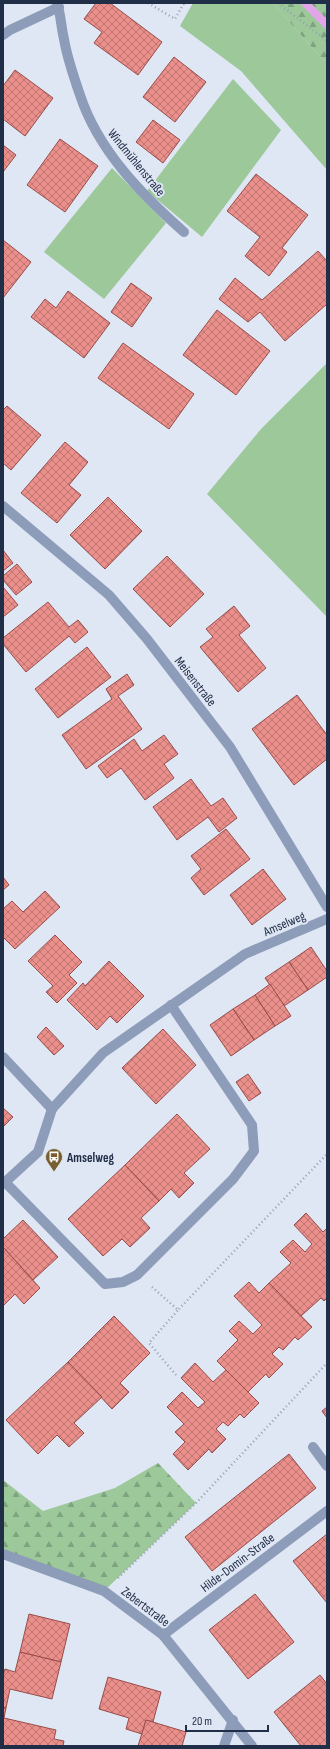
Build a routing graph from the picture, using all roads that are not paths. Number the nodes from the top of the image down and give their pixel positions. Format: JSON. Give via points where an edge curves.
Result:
{"nodes":[{"id":1,"x":58,"y":5,"type":"edge"},
{"id":2,"x":3,"y":35,"type":"edge"},
{"id":3,"x":184,"y":232,"type":"dead end"},
{"id":4,"x":3,"y":506,"type":"edge"},
{"id":5,"x":327,"y":907,"type":"edge"},
{"id":6,"x":327,"y":919,"type":"edge"},
{"id":7,"x":171,"y":1005,"type":"junction"},
{"id":8,"x":3,"y":1057,"type":"edge"},
{"id":9,"x":52,"y":1109,"type":"junction"},
{"id":10,"x":4,"y":1183,"type":"edge"},
{"id":11,"x":313,"y":1447,"type":"dead end"},
{"id":12,"x":327,"y":1466,"type":"edge"},
{"id":13,"x":327,"y":1511,"type":"edge"},
{"id":14,"x":3,"y":1554,"type":"edge"},
{"id":15,"x":163,"y":1634,"type":"junction"},
{"id":16,"x":233,"y":1720,"type":"junction"},
{"id":17,"x":224,"y":1746,"type":"edge"},
{"id":18,"x":252,"y":1746,"type":"edge"}],
"edges":[{"from":1,"to":2,"type":"street","name":"Windmühlenstraße"},
{"from":1,"to":3,"type":"street","name":"Windmühlenstraße","via":[[64,40],[80,96],[99,136],[130,178],[158,209]]},
{"from":4,"to":5,"type":"street","name":"Meisenstraße","via":[[109,595],[147,640],[230,747]]},
{"from":6,"to":7,"type":"street","name":"Amselweg","via":[[245,954]]},
{"from":7,"to":9,"type":"street","name":"Amselweg","via":[[103,1053]]},
{"from":7,"to":10,"type":"street","name":"Amselweg","via":[[252,1125],[254,1151],[233,1179],[137,1275],[123,1282],[105,1284]]},
{"from":8,"to":9,"type":"street"},
{"from":9,"to":10,"type":"street","name":"Amselweg","via":[[38,1152]]},
{"from":11,"to":12,"type":"street"},
{"from":13,"to":15,"type":"street","name":"Hilde-Domin-Straße"},
{"from":14,"to":15,"type":"street","name":"Zebertstraße","via":[[104,1591]]},
{"from":15,"to":16,"type":"street","name":"Zebertstraße"},
{"from":16,"to":17,"type":"street"},
{"from":16,"to":18,"type":"street","name":"Zebertstraße"}]}
